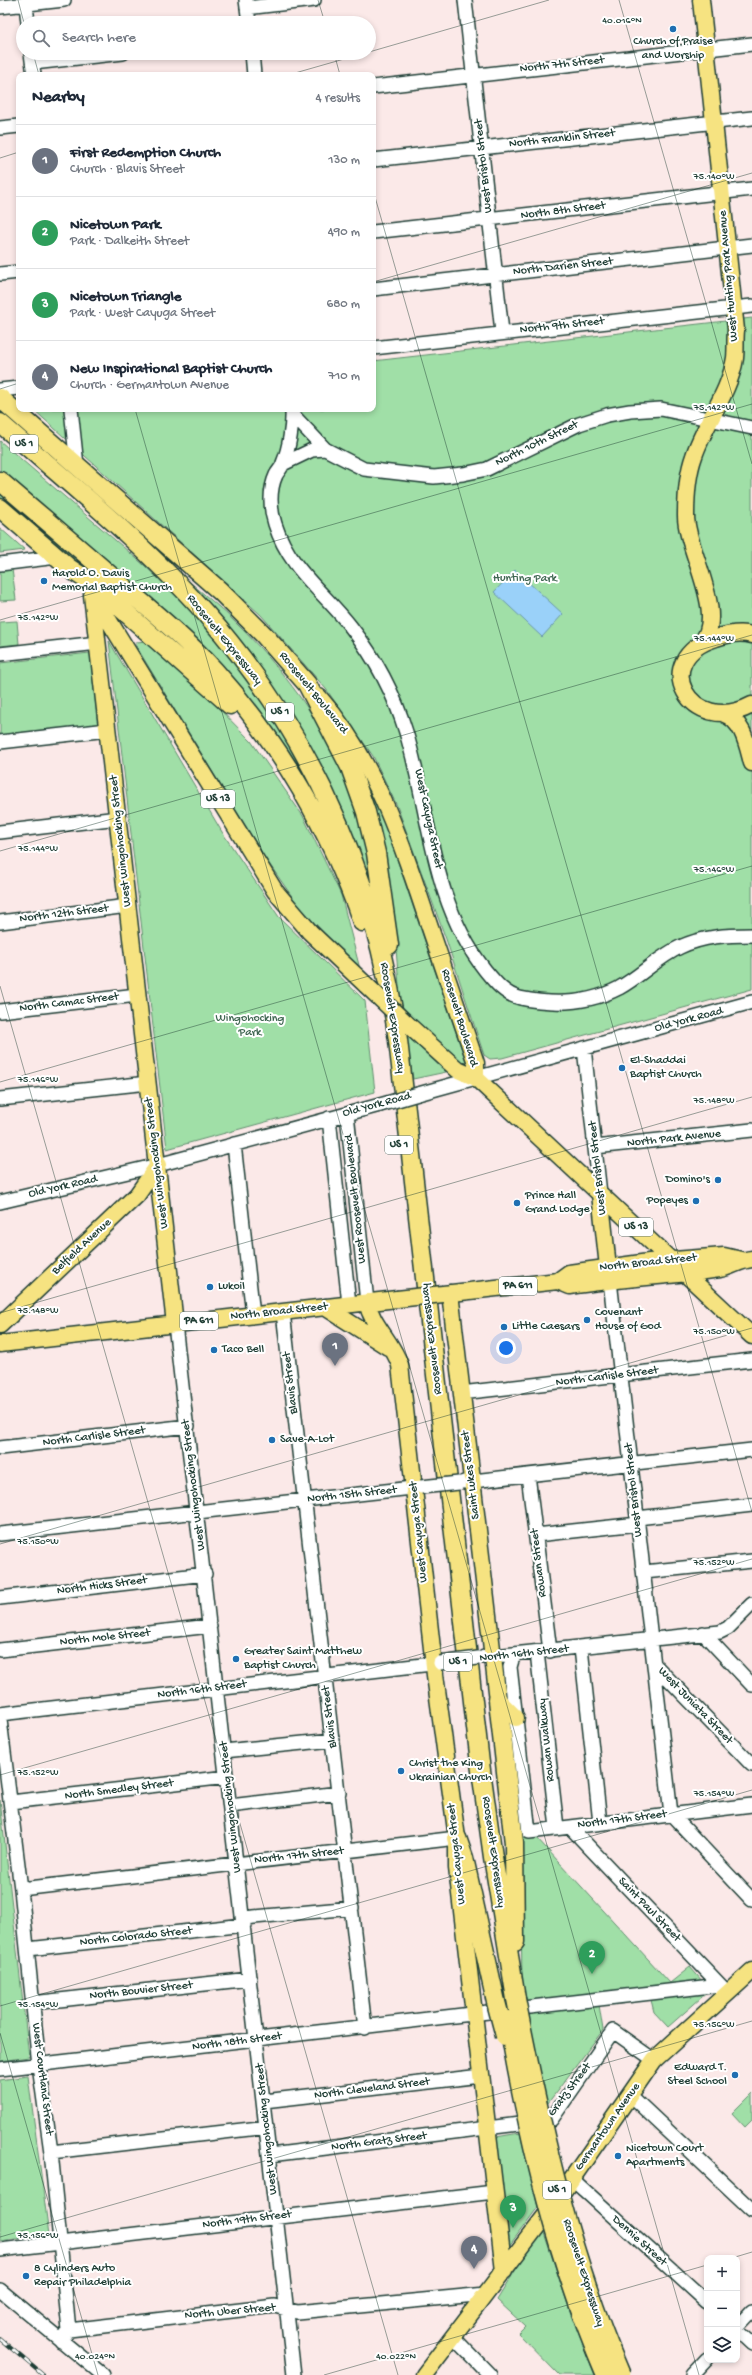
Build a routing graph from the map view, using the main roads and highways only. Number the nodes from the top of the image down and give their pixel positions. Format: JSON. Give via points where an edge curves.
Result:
{"nodes":[{"id":1,"x":701,"y":0,"type":"edge"},
{"id":2,"x":0,"y":398,"type":"edge"},
{"id":3,"x":0,"y":423,"type":"edge"},
{"id":4,"x":0,"y":482,"type":"edge"},
{"id":5,"x":88,"y":500,"type":"junction"},
{"id":6,"x":0,"y":508,"type":"edge"},
{"id":7,"x":174,"y":550,"type":"junction"},
{"id":8,"x":63,"y":562,"type":"junction"},
{"id":9,"x":92,"y":595,"type":"junction"},
{"id":10,"x":711,"y":612,"type":"junction"},
{"id":11,"x":745,"y":634,"type":"edge"},
{"id":12,"x":700,"y":644,"type":"junction"},
{"id":13,"x":308,"y":684,"type":"junction"},
{"id":14,"x":752,"y":706,"type":"edge"},
{"id":15,"x":722,"y":713,"type":"junction"},
{"id":16,"x":745,"y":738,"type":"junction"},
{"id":17,"x":271,"y":744,"type":"junction"},
{"id":18,"x":752,"y":763,"type":"edge"},
{"id":19,"x":393,"y":1008,"type":"junction"},
{"id":20,"x":476,"y":1078,"type":"junction"},
{"id":21,"x":158,"y":1165,"type":"junction"},
{"id":22,"x":600,"y":1194,"type":"junction"},
{"id":23,"x":746,"y":1259,"type":"edge"},
{"id":24,"x":671,"y":1260,"type":"junction"},
{"id":25,"x":686,"y":1273,"type":"junction"},
{"id":26,"x":609,"y":1274,"type":"junction"},
{"id":27,"x":446,"y":1294,"type":"junction"},
{"id":28,"x":367,"y":1302,"type":"junction"},
{"id":29,"x":325,"y":1307,"type":"junction"},
{"id":30,"x":0,"y":1324,"type":"edge"},
{"id":31,"x":175,"y":1324,"type":"junction"},
{"id":32,"x":752,"y":1336,"type":"edge"},
{"id":33,"x":0,"y":1344,"type":"edge"},
{"id":34,"x":397,"y":1357,"type":"junction"},
{"id":35,"x":498,"y":1700,"type":"junction"},
{"id":36,"x":516,"y":1718,"type":"road end"},
{"id":37,"x":457,"y":1838,"type":"junction"},
{"id":38,"x":752,"y":1971,"type":"edge"},
{"id":39,"x":506,"y":2000,"type":"junction"},
{"id":40,"x":504,"y":2271,"type":"junction"},
{"id":41,"x":424,"y":2375,"type":"edge"},
{"id":42,"x":606,"y":2375,"type":"edge"},
{"id":43,"x":621,"y":2375,"type":"edge"}],
"edges":[{"from":1,"to":10,"type":"main road","name":"West Hunting Park Avenue","via":[[729,248],[735,358],[725,387],[693,457],[688,478],[686,521]]},
{"from":2,"to":7,"type":"highway","name":"Roosevelt Boulevard","number":"US 1"},
{"from":3,"to":5,"type":"highway","name":"Roosevelt Expressway","number":"US 1"},
{"from":4,"to":17,"type":"highway","name":"Roosevelt Expressway","number":"US 1","via":[[192,648],[235,694]]},
{"from":5,"to":7,"type":"highway"},
{"from":5,"to":19,"type":"highway","name":"Roosevelt Expressway","number":"US 1","via":[[161,568],[205,614],[259,682],[299,742],[328,798],[352,856],[374,923]]},
{"from":6,"to":8,"type":"highway","name":"Roosevelt Boulevard","number":"US 1"},
{"from":7,"to":13,"type":"highway","name":"Roosevelt Boulevard","number":"US 1","via":[[242,612]]},
{"from":8,"to":9,"type":"main road","name":"Roosevelt Boulevard","number":"US 13"},
{"from":8,"to":17,"type":"highway","number":"US 1","via":[[144,627],[222,696]]},
{"from":9,"to":20,"type":"main road","name":"Roosevelt Boulevard","number":"US 13","bridge":true,"via":[[275,891],[310,932],[405,1022],[458,1070]]},
{"from":9,"to":21,"type":"main road","name":"West Wingohocking Street"},
{"from":10,"to":11,"type":"main road","name":"West Hunting Park Avenue","via":[[726,630]]},
{"from":10,"to":12,"type":"main road","name":"West Hunting Park Avenue","via":[[707,635]]},
{"from":11,"to":12,"type":"main road","name":"West Hunting Park Avenue","via":[[719,637]]},
{"from":12,"to":15,"type":"main road","name":"West Hunting Park Avenue","via":[[685,659],[681,669],[681,686],[685,694],[700,709]]},
{"from":13,"to":19,"type":"highway","number":"US 1","via":[[350,767],[372,833],[385,904]]},
{"from":13,"to":20,"type":"main road","name":"Roosevelt Boulevard","via":[[353,743],[396,827],[476,1063]]},
{"from":14,"to":15,"type":"main road","name":"West Hunting Park Avenue"},
{"from":14,"to":16,"type":"main road","name":"West Hunting Park Avenue","via":[[746,716]]},
{"from":15,"to":16,"type":"main road","name":"West Hunting Park Avenue","via":[[734,719]]},
{"from":16,"to":18,"type":"main road","name":"West Hunting Park Avenue"},
{"from":17,"to":39,"type":"highway","name":"Roosevelt Expressway","number":"US 1","via":[[317,818],[339,862],[361,921],[376,979],[387,1042],[474,1804]]},
{"from":19,"to":39,"type":"highway","name":"Roosevelt Expressway","number":"US 1"},
{"from":20,"to":22,"type":"main road","number":"US 13"},
{"from":21,"to":30,"type":"main road","name":"Belfield Avenue","via":[[137,1195]]},
{"from":21,"to":31,"type":"main road","name":"West Wingohocking Street"},
{"from":22,"to":24,"type":"main road","number":"US 13"},
{"from":22,"to":26,"type":"main road","name":"West Bristol Street"},
{"from":23,"to":24,"type":"main road","name":"North Broad Street","number":"PA 611","via":[[724,1256]]},
{"from":23,"to":25,"type":"main road","name":"North Broad Street","number":"PA 611","via":[[726,1268]]},
{"from":24,"to":25,"type":"main road","number":"US 13"},
{"from":24,"to":26,"type":"main road","name":"North Broad Street","number":"PA 611"},
{"from":25,"to":26,"type":"main road","name":"North Broad Street","number":"PA 611"},
{"from":25,"to":32,"type":"main road","number":"US 13"},
{"from":26,"to":27,"type":"main road","name":"North Broad Street","number":"PA 611","via":[[569,1273],[558,1281]]},
{"from":27,"to":28,"type":"main road","name":"North Broad Street","number":"PA 611","bridge":true},
{"from":27,"to":35,"type":"main road","name":"Saint Lukes Street","via":[[461,1393],[465,1482],[486,1657]]},
{"from":28,"to":29,"type":"main road","name":"North Broad Street","number":"PA 611"},
{"from":28,"to":34,"type":"main road","name":"West Cayuga Street","via":[[372,1319]]},
{"from":29,"to":31,"type":"main road","name":"North Broad Street","number":"PA 611"},
{"from":29,"to":34,"type":"main road","via":[[384,1344]]},
{"from":31,"to":33,"type":"main road","name":"North Broad Street","number":"PA 611"},
{"from":34,"to":37,"type":"main road","name":"West Cayuga Street","via":[[417,1488]]},
{"from":35,"to":36,"type":"main road"},
{"from":35,"to":39,"type":"highway","via":[[514,1843]]},
{"from":37,"to":39,"type":"highway"},
{"from":37,"to":40,"type":"main road","name":"West Cayuga Street","via":[[457,1868]]},
{"from":38,"to":40,"type":"main road","name":"Germantown Avenue","via":[[724,1989],[654,2060],[572,2179]]},
{"from":39,"to":42,"type":"highway","name":"Roosevelt Expressway","number":"US 1","bridge":true,"via":[[525,2112],[558,2243],[578,2304]]},
{"from":39,"to":43,"type":"highway","name":"Roosevelt Expressway","number":"US 1","bridge":true,"via":[[544,2132],[564,2217],[588,2292]]},
{"from":40,"to":41,"type":"main road","name":"Germantown Avenue"}]}
